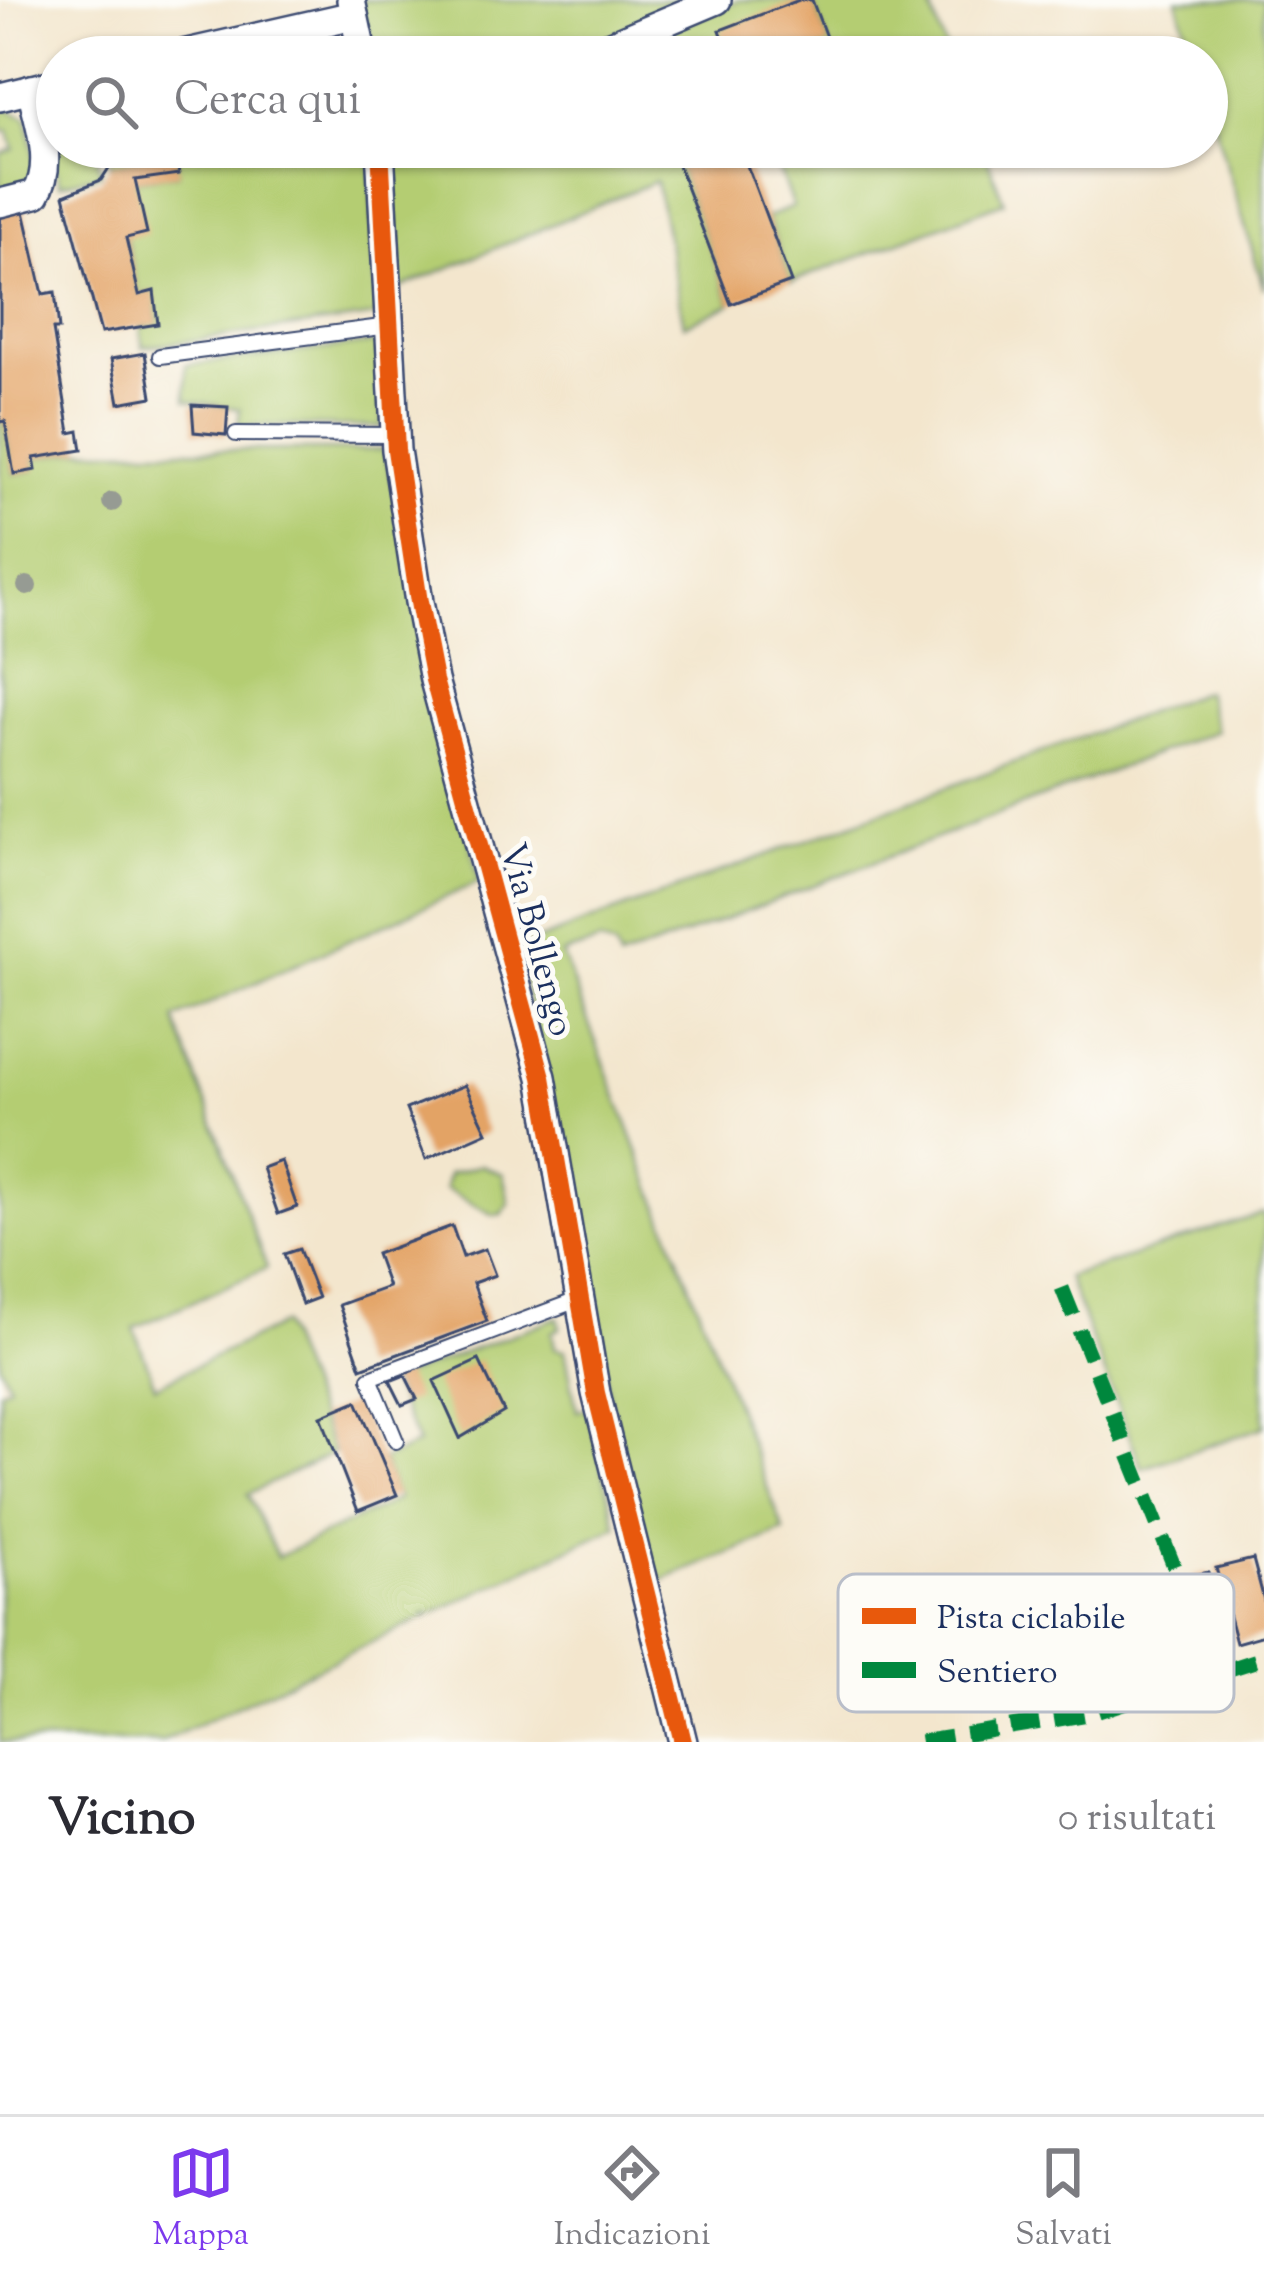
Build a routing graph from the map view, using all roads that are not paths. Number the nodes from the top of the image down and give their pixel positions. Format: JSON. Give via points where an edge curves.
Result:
{"nodes":[{"id":1,"x":717,"y":0,"type":"edge"},
{"id":2,"x":353,"y":7,"type":"edge"},
{"id":3,"x":246,"y":36,"type":"edge"},
{"id":4,"x":632,"y":36,"type":"edge"},
{"id":5,"x":36,"y":88,"type":"edge"},
{"id":6,"x":0,"y":97,"type":"edge"},
{"id":7,"x":45,"y":168,"type":"edge"},
{"id":8,"x":381,"y":168,"type":"edge"},
{"id":9,"x":0,"y":203,"type":"edge"},
{"id":10,"x":389,"y":326,"type":"junction"},
{"id":11,"x":160,"y":356,"type":"dead end"},
{"id":12,"x":236,"y":434,"type":"dead end"},
{"id":13,"x":395,"y":436,"type":"junction"},
{"id":14,"x":580,"y":1298,"type":"junction"},
{"id":15,"x":395,"y":1441,"type":"dead end"},
{"id":16,"x":683,"y":1742,"type":"edge"}],
"edges":[{"from":1,"to":4,"type":"street"},
{"from":2,"to":3,"type":"street"},
{"from":5,"to":6,"type":"street"},
{"from":7,"to":9,"type":"street","via":[[36,194]]},
{"from":8,"to":10,"type":"street","name":"Via Bollengo"},
{"from":10,"to":11,"type":"lane"},
{"from":10,"to":13,"type":"street","name":"Via Bollengo"},
{"from":12,"to":13,"type":"lane"},
{"from":13,"to":14,"type":"street","name":"Via Bollengo","via":[[434,680],[542,1077]]},
{"from":14,"to":15,"type":"lane","via":[[370,1378]]},
{"from":14,"to":16,"type":"street","name":"Via Bollengo"}]}
